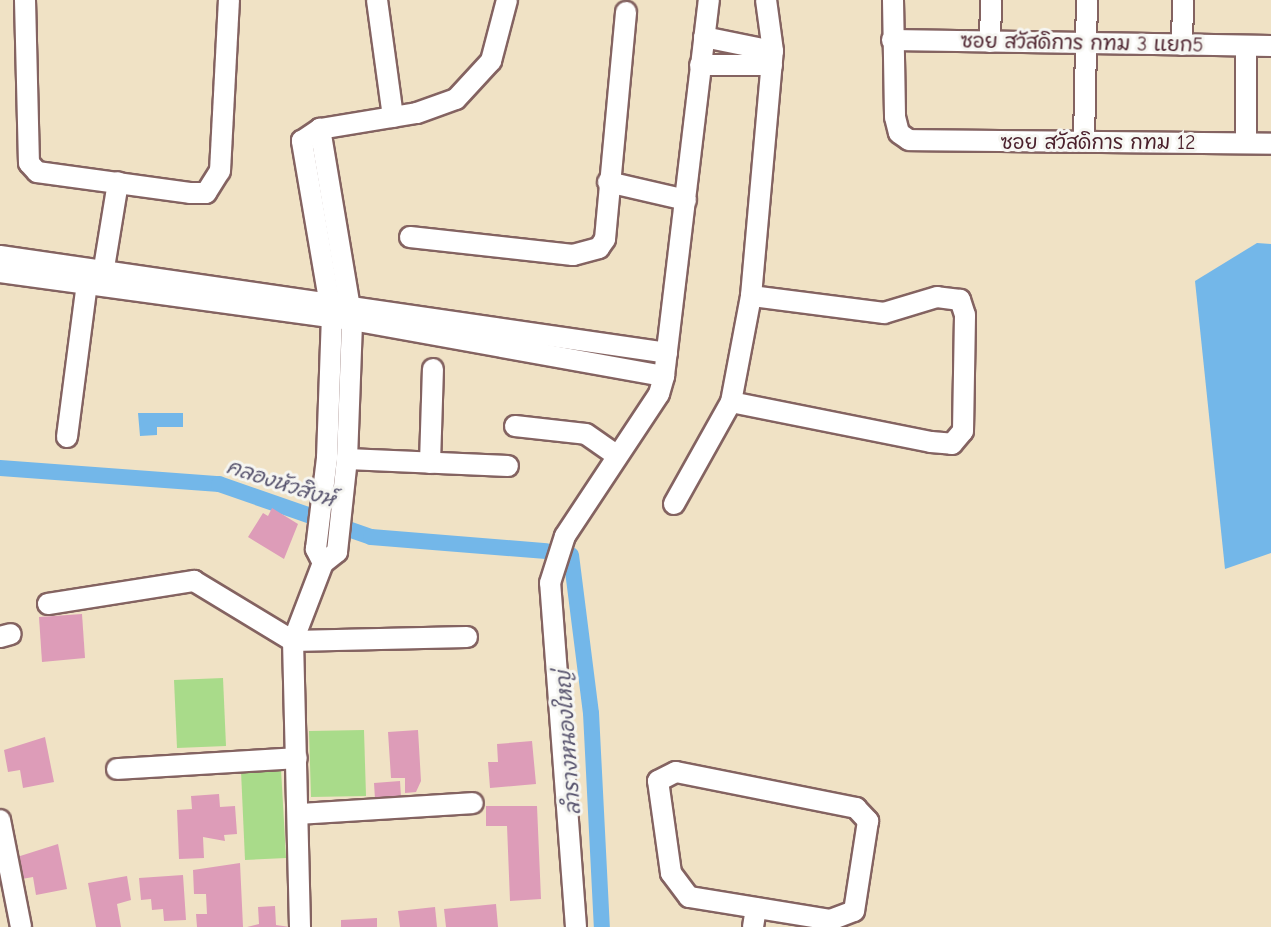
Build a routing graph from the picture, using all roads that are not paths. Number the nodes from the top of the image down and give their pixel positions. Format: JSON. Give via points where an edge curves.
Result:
{"nodes":[{"id":1,"x":25,"y":0,"type":"edge"},
{"id":2,"x":229,"y":0,"type":"edge"},
{"id":3,"x":377,"y":0,"type":"edge"},
{"id":4,"x":507,"y":0,"type":"edge"},
{"id":5,"x":709,"y":0,"type":"edge"},
{"id":6,"x":766,"y":0,"type":"edge"},
{"id":7,"x":893,"y":0,"type":"edge"},
{"id":8,"x":991,"y":0,"type":"edge"},
{"id":9,"x":1088,"y":0,"type":"edge"},
{"id":10,"x":1183,"y":0,"type":"edge"},
{"id":11,"x":626,"y":12,"type":"dead end"},
{"id":12,"x":704,"y":37,"type":"junction"},
{"id":13,"x":892,"y":40,"type":"junction"},
{"id":14,"x":990,"y":42,"type":"junction"},
{"id":15,"x":1087,"y":43,"type":"junction"},
{"id":16,"x":1182,"y":45,"type":"junction"},
{"id":17,"x":1245,"y":46,"type":"junction"},
{"id":18,"x":1271,"y":46,"type":"edge"},
{"id":19,"x":773,"y":58,"type":"junction"},
{"id":20,"x":700,"y":65,"type":"junction"},
{"id":21,"x":393,"y":117,"type":"junction"},
{"id":22,"x":320,"y":129,"type":"junction"},
{"id":23,"x":1084,"y":141,"type":"junction"},
{"id":24,"x":1246,"y":143,"type":"junction"},
{"id":25,"x":1271,"y":144,"type":"edge"},
{"id":26,"x":118,"y":182,"type":"junction"},
{"id":27,"x":608,"y":182,"type":"junction"},
{"id":28,"x":686,"y":200,"type":"junction"},
{"id":29,"x":410,"y":237,"type":"dead end"},
{"id":30,"x":0,"y":255,"type":"edge"},
{"id":31,"x":0,"y":272,"type":"edge"},
{"id":32,"x":98,"y":279,"type":"junction"},
{"id":33,"x":751,"y":296,"type":"junction"},
{"id":34,"x":331,"y":308,"type":"junction"},
{"id":35,"x":351,"y":311,"type":"junction"},
{"id":36,"x":668,"y":353,"type":"junction"},
{"id":37,"x":433,"y":369,"type":"dead end"},
{"id":38,"x":664,"y":376,"type":"junction"},
{"id":39,"x":730,"y":402,"type":"junction"},
{"id":40,"x":515,"y":426,"type":"dead end"},
{"id":41,"x":67,"y":437,"type":"dead end"},
{"id":42,"x":617,"y":456,"type":"junction"},
{"id":43,"x":347,"y":459,"type":"junction"},
{"id":44,"x":430,"y":463,"type":"junction"},
{"id":45,"x":508,"y":466,"type":"dead end"},
{"id":46,"x":674,"y":504,"type":"dead end"},
{"id":47,"x":323,"y":562,"type":"junction"},
{"id":48,"x":48,"y":604,"type":"dead end"},
{"id":49,"x":467,"y":637,"type":"dead end"},
{"id":50,"x":293,"y":640,"type":"junction"},
{"id":51,"x":297,"y":758,"type":"junction"},
{"id":52,"x":117,"y":769,"type":"dead end"},
{"id":53,"x":473,"y":803,"type":"dead end"},
{"id":54,"x":300,"y":814,"type":"junction"},
{"id":55,"x":0,"y":820,"type":"edge"},
{"id":56,"x":754,"y":918,"type":"edge"},
{"id":57,"x":21,"y":927,"type":"edge"},
{"id":58,"x":300,"y":927,"type":"edge"},
{"id":59,"x":576,"y":927,"type":"edge"}],
"edges":[{"from":1,"to":26,"type":"street","via":[[29,163],[37,172]]},
{"from":2,"to":26,"type":"street","via":[[217,183],[206,193],[190,193]]},
{"from":3,"to":21,"type":"street"},
{"from":4,"to":21,"type":"street","via":[[503,29],[476,81],[456,99]]},
{"from":5,"to":12,"type":"street"},
{"from":6,"to":19,"type":"street"},
{"from":7,"to":13,"type":"street"},
{"from":8,"to":14,"type":"street"},
{"from":9,"to":15,"type":"street"},
{"from":10,"to":16,"type":"street"},
{"from":11,"to":27,"type":"street"},
{"from":12,"to":19,"type":"street"},
{"from":12,"to":20,"type":"street"},
{"from":13,"to":14,"type":"street","name":"ซอย สวัสดิการ กทม 3 แยก5"},
{"from":13,"to":23,"type":"street","name":"ซอย สวัสดิการ กทม 12","via":[[899,133],[924,143]]},
{"from":14,"to":15,"type":"street","name":"ซอย สวัสดิการ กทม 3 แยก5"},
{"from":15,"to":16,"type":"street","name":"ซอย สวัสดิการ กทม 3 แยก5"},
{"from":15,"to":23,"type":"street"},
{"from":16,"to":17,"type":"street","name":"ซอย สวัสดิการ กทม 3 แยก5"},
{"from":17,"to":18,"type":"street","name":"ซอย สวัสดิการ กทม 3 แยก5"},
{"from":17,"to":24,"type":"street"},
{"from":19,"to":20,"type":"street"},
{"from":19,"to":33,"type":"street"},
{"from":20,"to":28,"type":"street"},
{"from":21,"to":22,"type":"street"},
{"from":22,"to":34,"type":"street","via":[[305,136],[302,151]]},
{"from":22,"to":35,"type":"street"},
{"from":23,"to":24,"type":"street","name":"ซอย สวัสดิการ กทม 12"},
{"from":24,"to":25,"type":"street","name":"ซอย สวัสดิการ กทม 12"},
{"from":26,"to":32,"type":"street"},
{"from":27,"to":28,"type":"street"},
{"from":27,"to":29,"type":"street","via":[[605,239],[584,255]]},
{"from":28,"to":36,"type":"street"},
{"from":30,"to":32,"type":"street"},
{"from":31,"to":32,"type":"street"},
{"from":32,"to":34,"type":"street"},
{"from":32,"to":41,"type":"street"},
{"from":33,"to":39,"type":"street"},
{"from":33,"to":39,"type":"street","via":[[884,313],[937,297],[960,300],[965,315],[963,431],[952,444],[931,442]]},
{"from":34,"to":35,"type":"street"},
{"from":34,"to":47,"type":"street","via":[[316,549]]},
{"from":35,"to":36,"type":"street"},
{"from":35,"to":38,"type":"street"},
{"from":35,"to":43,"type":"street"},
{"from":36,"to":38,"type":"street"},
{"from":37,"to":44,"type":"street"},
{"from":38,"to":42,"type":"street","via":[[659,394]]},
{"from":39,"to":46,"type":"street"},
{"from":40,"to":42,"type":"street","via":[[586,434]]},
{"from":42,"to":59,"type":"street","via":[[565,536],[550,583]]},
{"from":43,"to":44,"type":"street"},
{"from":43,"to":47,"type":"street","via":[[337,552]]},
{"from":44,"to":45,"type":"street"},
{"from":47,"to":50,"type":"street"},
{"from":48,"to":50,"type":"street","via":[[194,581]]},
{"from":49,"to":50,"type":"street"},
{"from":50,"to":51,"type":"street"},
{"from":51,"to":52,"type":"street"},
{"from":51,"to":54,"type":"street"},
{"from":53,"to":54,"type":"street"},
{"from":54,"to":58,"type":"street"},
{"from":55,"to":57,"type":"street"},
{"from":56,"to":56,"type":"street","via":[[831,920],[854,911],[868,821],[856,807],[676,772],[664,775],[658,781],[659,794],[671,873],[678,886],[699,903]]}]}
